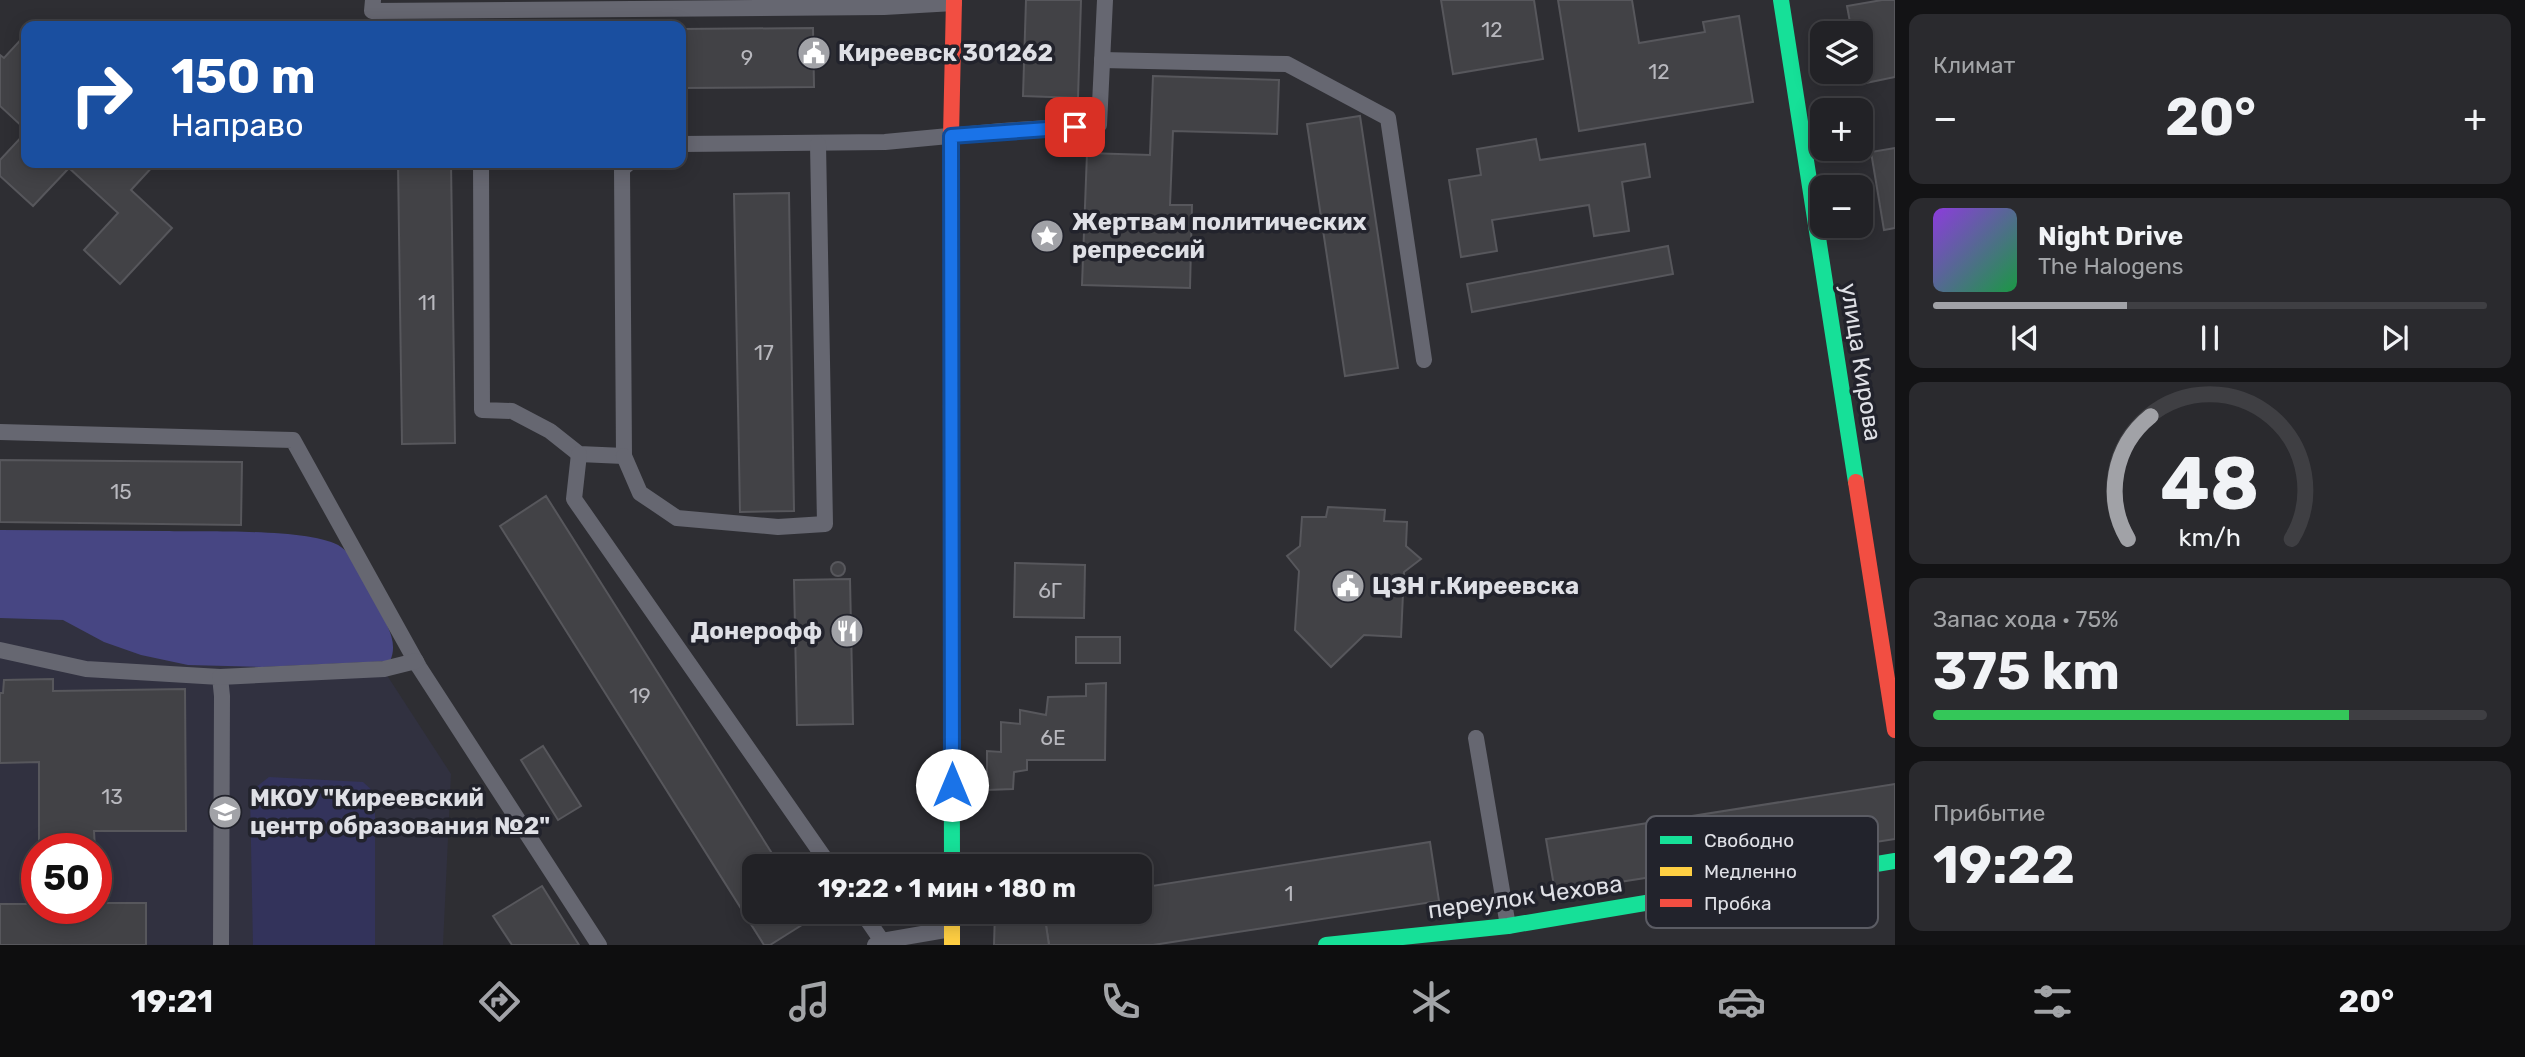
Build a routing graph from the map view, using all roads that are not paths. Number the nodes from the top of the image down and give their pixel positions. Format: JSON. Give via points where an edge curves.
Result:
{"nodes":[{"id":1,"x":373,"y":0,"type":"edge"},
{"id":2,"x":1105,"y":0,"type":"edge"},
{"id":3,"x":1782,"y":0,"type":"edge"},
{"id":4,"x":954,"y":1,"type":"edge"},
{"id":5,"x":1102,"y":60,"type":"junction"},
{"id":6,"x":951,"y":136,"type":"junction"},
{"id":7,"x":686,"y":144,"type":"edge"},
{"id":8,"x":818,"y":144,"type":"junction"},
{"id":9,"x":481,"y":168,"type":"edge"},
{"id":10,"x":623,"y":168,"type":"edge"},
{"id":11,"x":1424,"y":360,"type":"dead end"},
{"id":12,"x":0,"y":432,"type":"edge"},
{"id":13,"x":579,"y":454,"type":"junction"},
{"id":14,"x":624,"y":456,"type":"junction"},
{"id":15,"x":0,"y":650,"type":"edge"},
{"id":16,"x":416,"y":661,"type":"junction"},
{"id":17,"x":220,"y":677,"type":"junction"},
{"id":18,"x":1895,"y":730,"type":"edge"},
{"id":19,"x":1476,"y":738,"type":"dead end"},
{"id":20,"x":822,"y":854,"type":"edge"},
{"id":21,"x":952,"y":854,"type":"edge"},
{"id":22,"x":1646,"y":903,"type":"edge"},
{"id":23,"x":869,"y":924,"type":"edge"},
{"id":24,"x":1508,"y":926,"type":"junction"},
{"id":25,"x":952,"y":937,"type":"edge"},
{"id":26,"x":1472,"y":937,"type":"edge"},
{"id":27,"x":879,"y":943,"type":"edge"},
{"id":28,"x":220,"y":945,"type":"edge"},
{"id":29,"x":599,"y":945,"type":"edge"},
{"id":30,"x":1326,"y":945,"type":"edge"}],
"edges":[{"from":1,"to":4,"type":"lane","via":[[372,11],[884,7]]},
{"from":2,"to":5,"type":"lane"},
{"from":3,"to":18,"type":"street","name":"улица Кирова"},
{"from":4,"to":6,"type":"street"},
{"from":5,"to":6,"type":"lane","via":[[1099,125]]},
{"from":5,"to":11,"type":"lane","via":[[1286,64],[1388,118]]},
{"from":6,"to":8,"type":"lane"},
{"from":6,"to":21,"type":"street"},
{"from":7,"to":8,"type":"lane"},
{"from":8,"to":14,"type":"lane","via":[[825,524],[778,527],[677,518],[640,493]]},
{"from":9,"to":13,"type":"lane","via":[[482,410],[512,411],[550,431]]},
{"from":10,"to":14,"type":"lane"},
{"from":12,"to":16,"type":"lane","via":[[293,440]]},
{"from":13,"to":14,"type":"lane"},
{"from":13,"to":20,"type":"lane","via":[[574,499]]},
{"from":15,"to":17,"type":"lane","via":[[86,669]]},
{"from":16,"to":17,"type":"lane","via":[[384,669]]},
{"from":16,"to":29,"type":"lane"},
{"from":17,"to":28,"type":"lane"},
{"from":19,"to":24,"type":"lane"},
{"from":22,"to":24,"type":"street","name":"переулок Чехова"},
{"from":23,"to":27,"type":"lane"},
{"from":24,"to":26,"type":"street","name":"переулок Чехова"},
{"from":25,"to":27,"type":"lane"},
{"from":26,"to":30,"type":"street","name":"переулок Чехова"}]}
